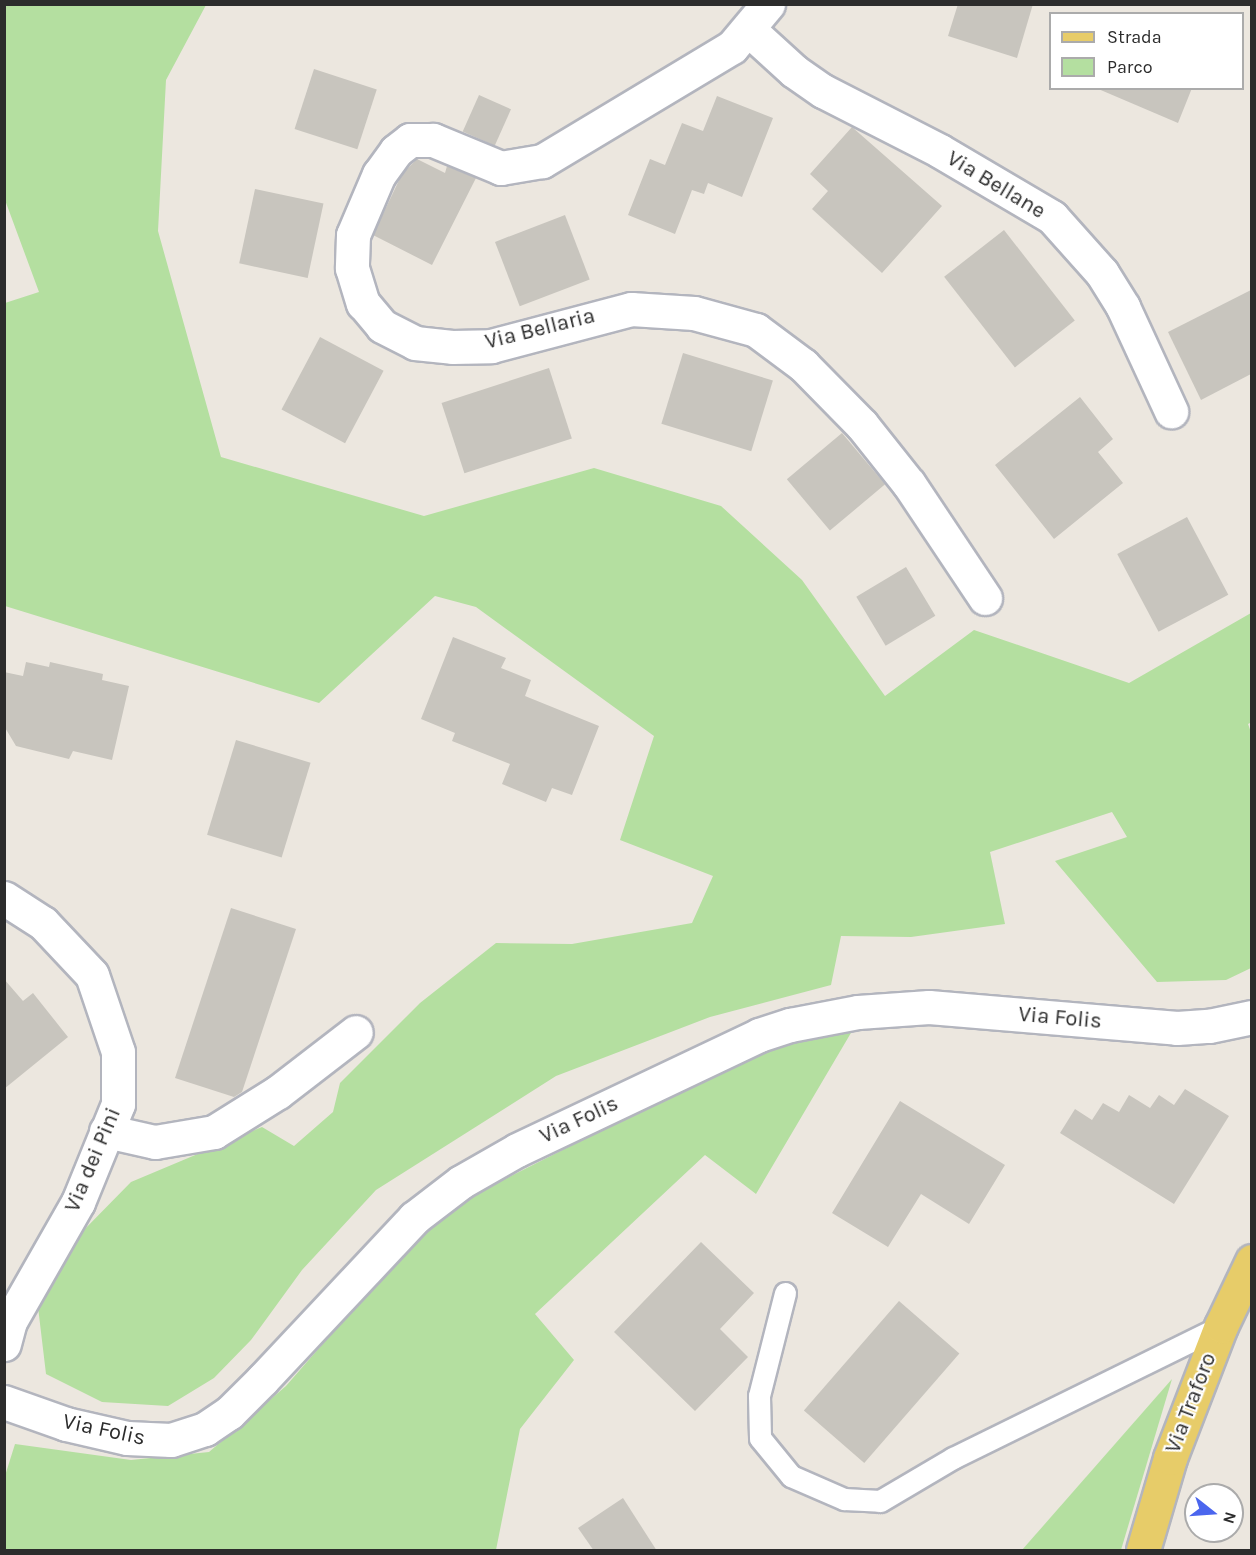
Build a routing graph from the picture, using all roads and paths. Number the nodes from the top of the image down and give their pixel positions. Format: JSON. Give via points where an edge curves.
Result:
{"nodes":[{"id":1,"x":768,"y":4,"type":"edge"},
{"id":2,"x":748,"y":29,"type":"junction"},
{"id":3,"x":1171,"y":411,"type":"dead end"},
{"id":4,"x":986,"y":598,"type":"dead end"},
{"id":5,"x":4,"y":898,"type":"edge"},
{"id":6,"x":1251,"y":1017,"type":"edge"},
{"id":7,"x":356,"y":1032,"type":"dead end"},
{"id":8,"x":106,"y":1131,"type":"junction"},
{"id":9,"x":1251,"y":1261,"type":"edge"},
{"id":10,"x":785,"y":1293,"type":"dead end"},
{"id":11,"x":1221,"y":1326,"type":"junction"},
{"id":12,"x":4,"y":1344,"type":"edge"},
{"id":13,"x":4,"y":1402,"type":"edge"},
{"id":14,"x":1143,"y":1551,"type":"edge"}],
"edges":[{"from":1,"to":2,"type":"street","name":"Via Bellaria"},
{"from":2,"to":3,"type":"street","name":"Via Bellane","via":[[794,71],[823,91],[940,151],[1052,218],[1102,273]]},
{"from":2,"to":4,"type":"street","name":"Via Bellaria","via":[[732,47],[686,78],[542,161],[501,168],[433,140],[410,140],[379,174],[353,235],[352,268],[363,303],[382,326],[415,343],[452,347],[491,346],[632,309],[694,313],[756,330],[803,364],[862,426],[909,484]]},
{"from":5,"to":8,"type":"street","name":"Via dei Pini","via":[[43,923],[92,975],[118,1052],[118,1104]]},
{"from":6,"to":13,"type":"street","name":"Via Folis","via":[[1177,1028],[929,1007],[858,1012],[790,1025],[759,1035],[517,1150],[461,1182],[414,1218],[263,1379],[229,1413],[205,1429],[171,1440],[127,1438],[66,1424]]},
{"from":7,"to":8,"type":"street","via":[[278,1092],[214,1132],[155,1142]]},
{"from":8,"to":12,"type":"street","name":"Via dei Pini","via":[[78,1202],[10,1320]]},
{"from":9,"to":11,"type":"main road","name":"Via Traforo"},
{"from":10,"to":11,"type":"lane","via":[[759,1396],[760,1438],[791,1476],[844,1499],[880,1501],[953,1458]]},
{"from":11,"to":14,"type":"main road","name":"Via Traforo","via":[[1170,1458]]}]}
